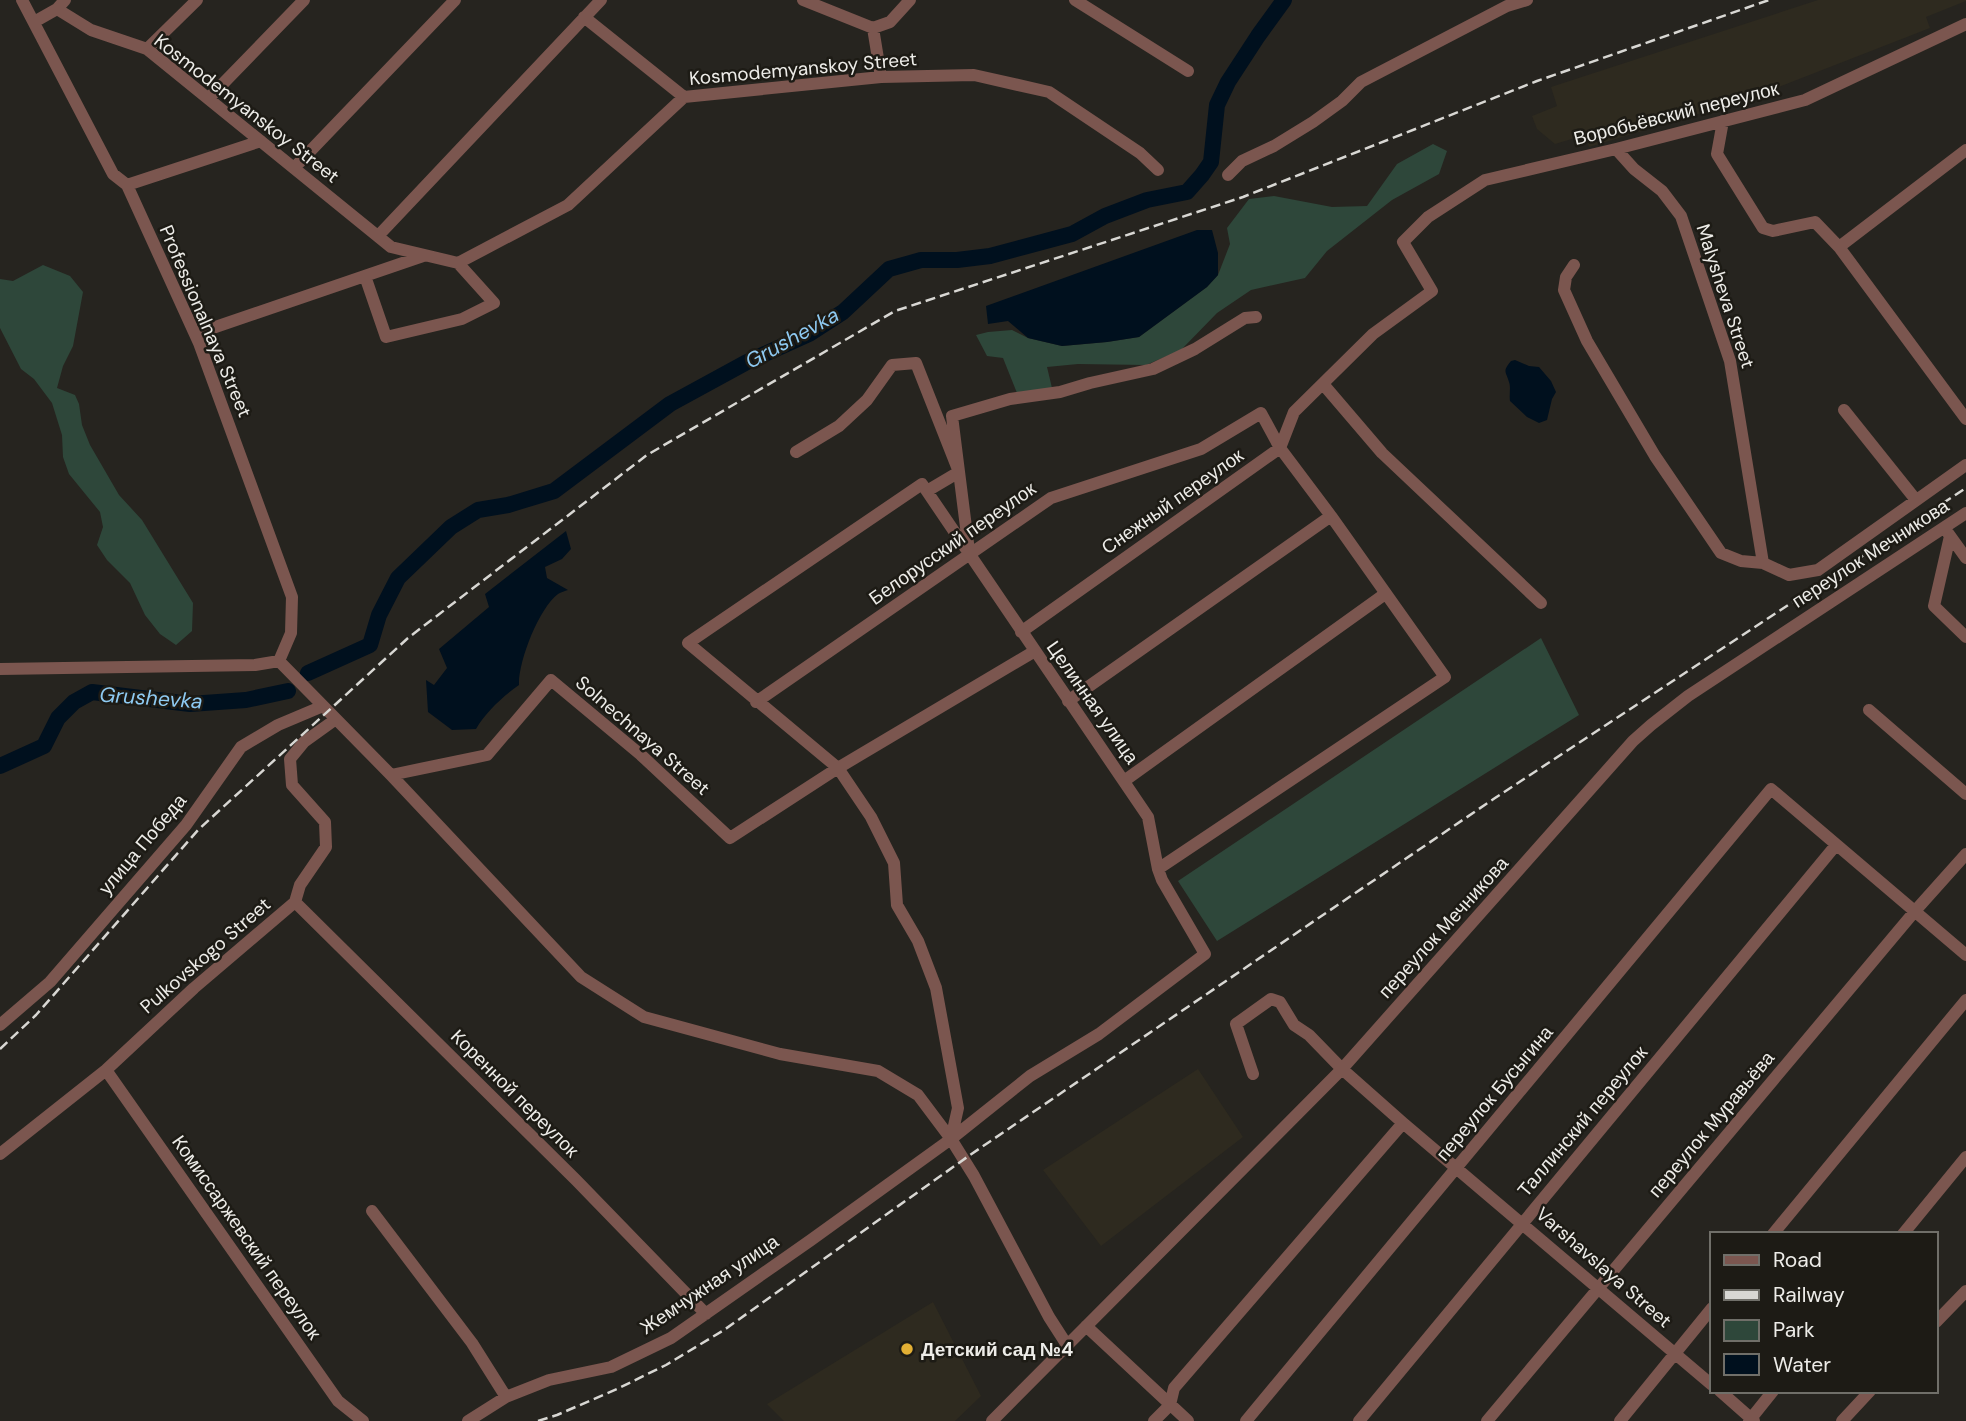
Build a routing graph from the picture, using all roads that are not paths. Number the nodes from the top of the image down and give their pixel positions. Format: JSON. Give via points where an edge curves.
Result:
{"nodes":[{"id":1,"x":22,"y":0,"type":"edge"},
{"id":2,"x":197,"y":0,"type":"edge"},
{"id":3,"x":303,"y":0,"type":"edge"},
{"id":4,"x":455,"y":0,"type":"edge"},
{"id":5,"x":601,"y":0,"type":"edge"},
{"id":6,"x":803,"y":0,"type":"edge"},
{"id":7,"x":909,"y":0,"type":"edge"},
{"id":8,"x":1075,"y":0,"type":"edge"},
{"id":9,"x":1527,"y":0,"type":"edge"},
{"id":10,"x":1506,"y":3,"type":"edge"},
{"id":11,"x":61,"y":4,"type":"edge"},
{"id":12,"x":584,"y":17,"type":"junction"},
{"id":13,"x":34,"y":22,"type":"junction"},
{"id":14,"x":1966,"y":24,"type":"edge"},
{"id":15,"x":873,"y":28,"type":"junction"},
{"id":16,"x":147,"y":50,"type":"junction"},
{"id":17,"x":1188,"y":71,"type":"dead end"},
{"id":18,"x":881,"y":77,"type":"junction"},
{"id":19,"x":684,"y":97,"type":"junction"},
{"id":20,"x":209,"y":98,"type":"junction"},
{"id":21,"x":1723,"y":121,"type":"junction"},
{"id":22,"x":261,"y":141,"type":"junction"},
{"id":23,"x":1616,"y":149,"type":"junction"},
{"id":24,"x":1966,"y":150,"type":"edge"},
{"id":25,"x":294,"y":168,"type":"junction"},
{"id":26,"x":1158,"y":170,"type":"dead end"},
{"id":27,"x":1228,"y":175,"type":"dead end"},
{"id":28,"x":127,"y":185,"type":"junction"},
{"id":29,"x":378,"y":236,"type":"junction"},
{"id":30,"x":1839,"y":247,"type":"junction"},
{"id":31,"x":425,"y":255,"type":"junction"},
{"id":32,"x":458,"y":263,"type":"junction"},
{"id":33,"x":1574,"y":265,"type":"dead end"},
{"id":34,"x":365,"y":276,"type":"junction"},
{"id":35,"x":1256,"y":317,"type":"dead end"},
{"id":36,"x":195,"y":334,"type":"junction"},
{"id":37,"x":1323,"y":384,"type":"junction"},
{"id":38,"x":1844,"y":410,"type":"dead end"},
{"id":39,"x":1966,"y":419,"type":"edge"},
{"id":40,"x":1280,"y":448,"type":"junction"},
{"id":41,"x":796,"y":453,"type":"dead end"},
{"id":42,"x":1966,"y":464,"type":"edge"},
{"id":43,"x":959,"y":472,"type":"junction"},
{"id":44,"x":924,"y":488,"type":"junction"},
{"id":45,"x":1916,"y":500,"type":"junction"},
{"id":46,"x":1966,"y":513,"type":"edge"},
{"id":47,"x":1331,"y":516,"type":"junction"},
{"id":48,"x":1947,"y":532,"type":"junction"},
{"id":49,"x":969,"y":555,"type":"junction"},
{"id":50,"x":1966,"y":558,"type":"edge"},
{"id":51,"x":1763,"y":563,"type":"junction"},
{"id":52,"x":1385,"y":594,"type":"junction"},
{"id":53,"x":1541,"y":603,"type":"dead end"},
{"id":54,"x":1021,"y":632,"type":"junction"},
{"id":55,"x":1966,"y":637,"type":"edge"},
{"id":56,"x":1035,"y":652,"type":"junction"},
{"id":57,"x":279,"y":661,"type":"junction"},
{"id":58,"x":0,"y":669,"type":"edge"},
{"id":59,"x":1068,"y":701,"type":"junction"},
{"id":60,"x":756,"y":702,"type":"junction"},
{"id":61,"x":323,"y":706,"type":"junction"},
{"id":62,"x":1869,"y":710,"type":"dead end"},
{"id":63,"x":336,"y":719,"type":"junction"},
{"id":64,"x":838,"y":768,"type":"junction"},
{"id":65,"x":391,"y":775,"type":"junction"},
{"id":66,"x":1124,"y":781,"type":"junction"},
{"id":67,"x":1966,"y":794,"type":"edge"},
{"id":68,"x":1836,"y":845,"type":"junction"},
{"id":69,"x":1966,"y":854,"type":"edge"},
{"id":70,"x":1157,"y":869,"type":"junction"},
{"id":71,"x":295,"y":902,"type":"junction"},
{"id":72,"x":1915,"y":911,"type":"junction"},
{"id":73,"x":1205,"y":954,"type":"joint"},
{"id":74,"x":1966,"y":955,"type":"edge"},
{"id":75,"x":1966,"y":1000,"type":"edge"},
{"id":76,"x":0,"y":1025,"type":"edge"},
{"id":77,"x":1342,"y":1069,"type":"junction"},
{"id":78,"x":106,"y":1070,"type":"junction"},
{"id":79,"x":1253,"y":1074,"type":"dead end"},
{"id":80,"x":1403,"y":1123,"type":"junction"},
{"id":81,"x":951,"y":1139,"type":"junction"},
{"id":82,"x":0,"y":1154,"type":"edge"},
{"id":83,"x":1966,"y":1157,"type":"edge"},
{"id":84,"x":1456,"y":1168,"type":"junction"},
{"id":85,"x":372,"y":1211,"type":"dead end"},
{"id":86,"x":1523,"y":1223,"type":"junction"},
{"id":87,"x":1775,"y":1232,"type":"edge"},
{"id":88,"x":1905,"y":1232,"type":"edge"},
{"id":89,"x":1598,"y":1287,"type":"junction"},
{"id":90,"x":1966,"y":1291,"type":"edge"},
{"id":91,"x":1710,"y":1310,"type":"edge"},
{"id":92,"x":706,"y":1314,"type":"junction"},
{"id":93,"x":1938,"y":1320,"type":"edge"},
{"id":94,"x":1086,"y":1326,"type":"junction"},
{"id":95,"x":1067,"y":1345,"type":"junction"},
{"id":96,"x":1675,"y":1353,"type":"junction"},
{"id":97,"x":1710,"y":1383,"type":"edge"},
{"id":98,"x":1722,"y":1393,"type":"edge"},
{"id":99,"x":1772,"y":1393,"type":"edge"},
{"id":100,"x":1868,"y":1393,"type":"edge"},
{"id":101,"x":506,"y":1397,"type":"junction"},
{"id":102,"x":1170,"y":1405,"type":"junction"},
{"id":103,"x":1752,"y":1420,"type":"edge"},
{"id":104,"x":363,"y":1421,"type":"edge"},
{"id":105,"x":468,"y":1421,"type":"edge"},
{"id":106,"x":992,"y":1421,"type":"edge"},
{"id":107,"x":1154,"y":1421,"type":"edge"},
{"id":108,"x":1188,"y":1421,"type":"edge"},
{"id":109,"x":1246,"y":1421,"type":"edge"},
{"id":110,"x":1359,"y":1421,"type":"edge"},
{"id":111,"x":1487,"y":1421,"type":"edge"},
{"id":112,"x":1620,"y":1421,"type":"edge"},
{"id":113,"x":1842,"y":1421,"type":"edge"}],
"edges":[{"from":1,"to":13,"type":"street","name":"Professionalnaya Street"},
{"from":2,"to":16,"type":"street"},
{"from":3,"to":20,"type":"street"},
{"from":4,"to":25,"type":"street"},
{"from":5,"to":12,"type":"street"},
{"from":6,"to":15,"type":"street"},
{"from":7,"to":15,"type":"street","via":[[890,22]]},
{"from":8,"to":17,"type":"street"},
{"from":9,"to":10,"type":"street"},
{"from":10,"to":27,"type":"street","via":[[1361,82],[1313,122],[1242,160]]},
{"from":11,"to":13,"type":"street"},
{"from":11,"to":16,"type":"street","name":"Kosmodemyanskoy Street","via":[[91,30]]},
{"from":12,"to":19,"type":"street"},
{"from":12,"to":29,"type":"street"},
{"from":13,"to":28,"type":"street","name":"Professionalnaya Street","via":[[113,174]]},
{"from":14,"to":21,"type":"street","name":"Воробьёвский переулок","via":[[1805,100]]},
{"from":15,"to":18,"type":"street"},
{"from":16,"to":20,"type":"street","name":"Kosmodemyanskoy Street"},
{"from":18,"to":19,"type":"street","name":"Kosmodemyanskoy Street"},
{"from":18,"to":26,"type":"street","name":"Kosmodemyanskoy Street","via":[[974,75],[1049,92],[1140,152]]},
{"from":19,"to":32,"type":"street","name":"Kosmodemyanskoy Street","via":[[568,205]]},
{"from":20,"to":22,"type":"street","name":"Kosmodemyanskoy Street"},
{"from":21,"to":23,"type":"street","name":"Воробьёвский переулок"},
{"from":21,"to":30,"type":"street","via":[[1717,154],[1763,228],[1773,231],[1815,222]]},
{"from":22,"to":25,"type":"street","name":"Kosmodemyanskoy Street"},
{"from":22,"to":28,"type":"street"},
{"from":23,"to":37,"type":"street","name":"Воробьёвский переулок","via":[[1485,180],[1428,217],[1403,242],[1432,291],[1373,334]]},
{"from":23,"to":51,"type":"street","name":"Malysheva Street","via":[[1681,216],[1730,361]]},
{"from":24,"to":30,"type":"street"},
{"from":25,"to":29,"type":"street","name":"Kosmodemyanskoy Street"},
{"from":28,"to":36,"type":"street","name":"Professionalnaya Street"},
{"from":29,"to":31,"type":"street","name":"Kosmodemyanskoy Street","via":[[391,247]]},
{"from":30,"to":39,"type":"street"},
{"from":31,"to":32,"type":"street","name":"Kosmodemyanskoy Street"},
{"from":31,"to":34,"type":"street"},
{"from":32,"to":34,"type":"street","via":[[494,303],[461,319],[386,337]]},
{"from":33,"to":51,"type":"street","via":[[1564,290],[1587,341],[1655,457],[1720,553]]},
{"from":34,"to":36,"type":"street"},
{"from":35,"to":43,"type":"street","via":[[1245,318],[1153,369],[952,416]]},
{"from":36,"to":57,"type":"street","name":"Professionalnaya Street","via":[[292,597],[291,633]]},
{"from":37,"to":40,"type":"street","via":[[1294,412]]},
{"from":37,"to":53,"type":"street","via":[[1382,453]]},
{"from":38,"to":45,"type":"street"},
{"from":40,"to":47,"type":"street"},
{"from":40,"to":49,"type":"street","name":"Белорусский переулок","via":[[1261,413],[1201,449],[1051,498]]},
{"from":40,"to":54,"type":"street","name":"Снежный переулок"},
{"from":41,"to":43,"type":"street","via":[[839,426],[867,400],[892,365],[916,363]]},
{"from":42,"to":45,"type":"street"},
{"from":43,"to":44,"type":"street"},
{"from":43,"to":49,"type":"street"},
{"from":44,"to":49,"type":"street","name":"Целинная улица"},
{"from":44,"to":60,"type":"street","via":[[688,643]]},
{"from":45,"to":51,"type":"street","via":[[1818,569],[1789,575]]},
{"from":46,"to":48,"type":"street","name":"переулок Мечникова"},
{"from":47,"to":52,"type":"street"},
{"from":47,"to":59,"type":"street"},
{"from":48,"to":50,"type":"street"},
{"from":48,"to":55,"type":"street","via":[[1934,606]]},
{"from":48,"to":77,"type":"street","name":"переулок Мечникова","via":[[1688,696],[1651,725]]},
{"from":49,"to":54,"type":"street","name":"Целинная улица"},
{"from":49,"to":60,"type":"street","name":"Белорусский переулок"},
{"from":52,"to":66,"type":"street"},
{"from":52,"to":70,"type":"street","via":[[1445,677]]},
{"from":54,"to":56,"type":"street","name":"Целинная улица"},
{"from":56,"to":59,"type":"street","name":"Целинная улица"},
{"from":56,"to":64,"type":"street"},
{"from":57,"to":58,"type":"street"},
{"from":57,"to":61,"type":"street"},
{"from":59,"to":66,"type":"street","name":"Целинная улица"},
{"from":60,"to":64,"type":"street"},
{"from":61,"to":63,"type":"street"},
{"from":61,"to":76,"type":"street","name":"улица Победа","via":[[241,747],[186,825],[132,888],[50,982]]},
{"from":62,"to":67,"type":"street"},
{"from":63,"to":65,"type":"street"},
{"from":63,"to":71,"type":"street","name":"Pulkovskogo Street","via":[[304,742],[290,759],[292,785],[325,822],[326,847],[300,885]]},
{"from":64,"to":65,"type":"street","name":"Solnechnaya Street","via":[[730,838],[551,680],[487,755]]},
{"from":64,"to":81,"type":"street","via":[[871,817],[894,863],[897,905],[918,941],[936,988],[958,1108]]},
{"from":65,"to":81,"type":"street","via":[[581,977],[644,1017],[780,1054],[878,1071],[918,1095]]},
{"from":66,"to":70,"type":"street","name":"Целинная улица","via":[[1148,817]]},
{"from":68,"to":72,"type":"street"},
{"from":68,"to":84,"type":"street","name":"переулок Бусыгина","via":[[1771,789]]},
{"from":68,"to":86,"type":"street","name":"Таллинский переулок"},
{"from":69,"to":72,"type":"street","name":"переулок Муравьёва"},
{"from":70,"to":73,"type":"street","name":"Целинная улица"},
{"from":71,"to":78,"type":"street","name":"Pulkovskogo Street"},
{"from":71,"to":92,"type":"street","name":"Коренной переулок"},
{"from":72,"to":74,"type":"street"},
{"from":72,"to":89,"type":"street","name":"переулок Муравьёва"},
{"from":73,"to":81,"type":"street","name":"Жемчужная улица","via":[[1099,1034],[1030,1076]]},
{"from":75,"to":87,"type":"street"},
{"from":77,"to":79,"type":"street","name":"Varshavslaya Street","via":[[1294,1025],[1280,1002],[1270,999],[1236,1024]]},
{"from":77,"to":80,"type":"street","name":"Varshavslaya Street"},
{"from":77,"to":94,"type":"street","name":"переулок Мечникова"},
{"from":78,"to":82,"type":"street","name":"Pulkovskogo Street"},
{"from":78,"to":104,"type":"street","name":"Комиссаржевский переулок","via":[[338,1401]]},
{"from":80,"to":84,"type":"street","name":"Varshavslaya Street"},
{"from":80,"to":102,"type":"street","via":[[1174,1388]]},
{"from":81,"to":92,"type":"street","name":"Жемчужная улица"},
{"from":81,"to":95,"type":"street"},
{"from":83,"to":88,"type":"street"},
{"from":84,"to":86,"type":"street","name":"Varshavslaya Street"},
{"from":84,"to":109,"type":"street","name":"переулок Бусыгина"},
{"from":85,"to":101,"type":"street","via":[[472,1343]]},
{"from":86,"to":89,"type":"street","name":"Varshavslaya Street"},
{"from":86,"to":110,"type":"street","name":"Таллинский переулок"},
{"from":89,"to":96,"type":"street","name":"Varshavslaya Street"},
{"from":89,"to":111,"type":"street","name":"переулок Муравьёва"},
{"from":90,"to":93,"type":"street"},
{"from":91,"to":96,"type":"street"},
{"from":92,"to":101,"type":"street","name":"Жемчужная улица","via":[[671,1338],[611,1367],[549,1380]]},
{"from":94,"to":95,"type":"street","name":"переулок Мечникова"},
{"from":94,"to":102,"type":"street"},
{"from":95,"to":106,"type":"street","name":"переулок Мечникова"},
{"from":96,"to":97,"type":"street","name":"Varshavslaya Street"},
{"from":96,"to":112,"type":"street"},
{"from":98,"to":103,"type":"street"},
{"from":99,"to":103,"type":"street"},
{"from":100,"to":113,"type":"street"},
{"from":101,"to":105,"type":"street","name":"Жемчужная улица"},
{"from":102,"to":107,"type":"street"},
{"from":102,"to":108,"type":"street"}]}
